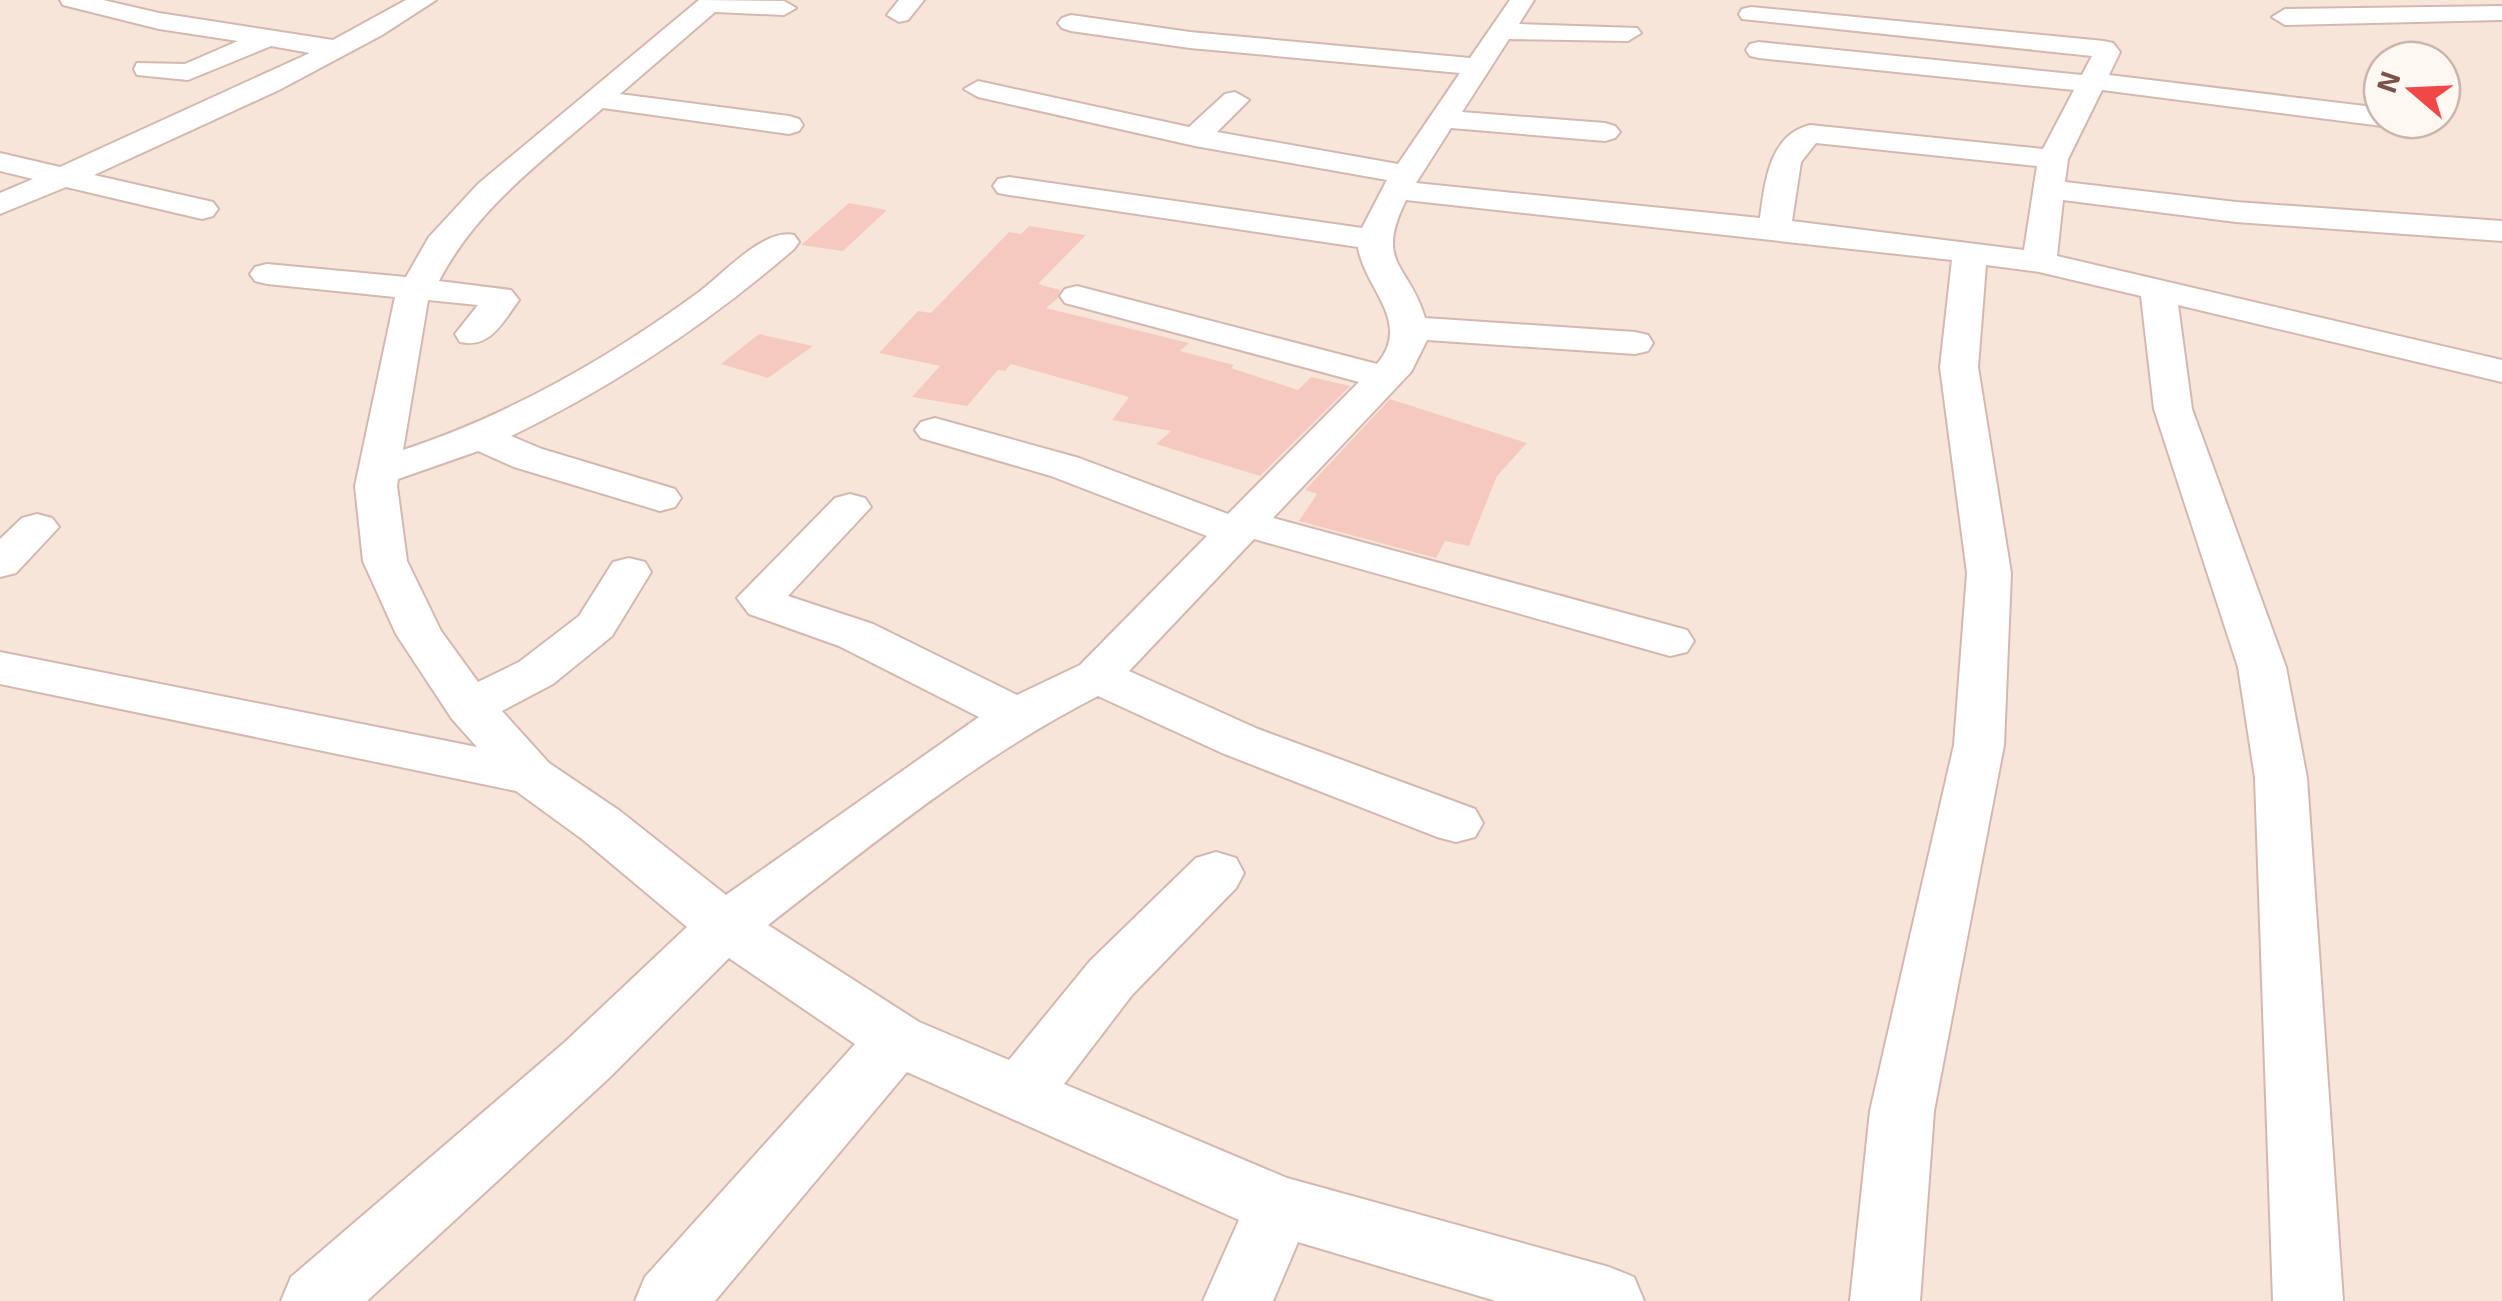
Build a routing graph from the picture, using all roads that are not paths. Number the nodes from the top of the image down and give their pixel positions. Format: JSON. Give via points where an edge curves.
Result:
{"nodes":[{"id":1,"x":72,"y":0,"type":"edge"},
{"id":2,"x":424,"y":0,"type":"edge"},
{"id":3,"x":1522,"y":0,"type":"edge"},
{"id":4,"x":2484,"y":0,"type":"edge"},
{"id":5,"x":712,"y":2,"type":"edge"},
{"id":6,"x":784,"y":8,"type":"dead end"},
{"id":7,"x":2502,"y":12,"type":"edge"},
{"id":8,"x":1750,"y":14,"type":"dead end"},
{"id":9,"x":2285,"y":18,"type":"dead end"},
{"id":10,"x":1072,"y":23,"type":"dead end"},
{"id":11,"x":1502,"y":30,"type":"junction"},
{"id":12,"x":1628,"y":33,"type":"dead end"},
{"id":13,"x":268,"y":38,"type":"junction"},
{"id":14,"x":338,"y":49,"type":"junction"},
{"id":15,"x":1758,"y":50,"type":"dead end"},
{"id":16,"x":147,"y":68,"type":"dead end"},
{"id":17,"x":1477,"y":68,"type":"junction"},
{"id":18,"x":2094,"y":83,"type":"junction"},
{"id":19,"x":978,"y":89,"type":"dead end"},
{"id":20,"x":597,"y":100,"type":"junction"},
{"id":21,"x":1235,"y":100,"type":"dead end"},
{"id":22,"x":2362,"y":115,"type":"edge"},
{"id":23,"x":1443,"y":119,"type":"junction"},
{"id":24,"x":789,"y":125,"type":"dead end"},
{"id":25,"x":1605,"y":132,"type":"dead end"},
{"id":26,"x":1195,"y":137,"type":"junction"},
{"id":27,"x":0,"y":162,"type":"edge"},
{"id":28,"x":2052,"y":174,"type":"junction"},
{"id":29,"x":67,"y":175,"type":"junction"},
{"id":30,"x":1401,"y":182,"type":"junction"},
{"id":31,"x":1009,"y":186,"type":"dead end"},
{"id":32,"x":0,"y":204,"type":"edge"},
{"id":33,"x":202,"y":209,"type":"dead end"},
{"id":34,"x":1775,"y":228,"type":"junction"},
{"id":35,"x":2502,"y":231,"type":"edge"},
{"id":36,"x":1376,"y":240,"type":"junction"},
{"id":37,"x":782,"y":242,"type":"dead end"},
{"id":38,"x":1970,"y":252,"type":"junction"},
{"id":39,"x":2039,"y":262,"type":"junction"},
{"id":40,"x":267,"y":274,"type":"dead end"},
{"id":41,"x":417,"y":289,"type":"junction"},
{"id":42,"x":2158,"y":290,"type":"junction"},
{"id":43,"x":1076,"y":296,"type":"dead end"},
{"id":44,"x":1408,"y":328,"type":"junction"},
{"id":45,"x":472,"y":334,"type":"dead end"},
{"id":46,"x":1635,"y":343,"type":"dead end"},
{"id":47,"x":2502,"y":371,"type":"edge"},
{"id":48,"x":1385,"y":377,"type":"junction"},
{"id":49,"x":935,"y":430,"type":"dead end"},
{"id":50,"x":478,"y":436,"type":"junction"},
{"id":51,"x":379,"y":472,"type":"junction"},
{"id":52,"x":660,"y":498,"type":"dead end"},
{"id":53,"x":850,"y":507,"type":"dead end"},
{"id":54,"x":37,"y":527,"type":"dead end"},
{"id":55,"x":1238,"y":527,"type":"junction"},
{"id":56,"x":0,"y":564,"type":"edge"},
{"id":57,"x":630,"y":572,"type":"dead end"},
{"id":58,"x":1670,"y":642,"type":"dead end"},
{"id":59,"x":6,"y":673,"type":"edge"},
{"id":60,"x":1097,"y":676,"type":"junction"},
{"id":61,"x":470,"y":707,"type":"junction"},
{"id":62,"x":1017,"y":716,"type":"junction"},
{"id":63,"x":531,"y":776,"type":"junction"},
{"id":64,"x":1456,"y":823,"type":"dead end"},
{"id":65,"x":1216,"y":873,"type":"dead end"},
{"id":66,"x":725,"y":926,"type":"junction"},
{"id":67,"x":897,"y":1040,"type":"junction"},
{"id":68,"x":1020,"y":1092,"type":"junction"},
{"id":69,"x":1279,"y":1206,"type":"junction"},
{"id":70,"x":316,"y":1301,"type":"edge"},
{"id":71,"x":670,"y":1301,"type":"edge"},
{"id":72,"x":1238,"y":1301,"type":"edge"},
{"id":73,"x":1610,"y":1301,"type":"edge"},
{"id":74,"x":1885,"y":1301,"type":"edge"},
{"id":75,"x":2308,"y":1301,"type":"edge"}],
"edges":[{"from":1,"to":13,"type":"street"},
{"from":2,"to":14,"type":"street"},
{"from":3,"to":11,"type":"street"},
{"from":4,"to":7,"type":"street"},
{"from":5,"to":6,"type":"street"},
{"from":5,"to":20,"type":"street"},
{"from":7,"to":9,"type":"street"},
{"from":8,"to":18,"type":"street","via":[[2030,30],[2104,49]]},
{"from":10,"to":17,"type":"street"},
{"from":11,"to":12,"type":"street"},
{"from":11,"to":17,"type":"street"},
{"from":13,"to":14,"type":"street"},
{"from":13,"to":16,"type":"street","via":[[188,72]]},
{"from":14,"to":29,"type":"street"},
{"from":15,"to":18,"type":"street"},
{"from":17,"to":23,"type":"street"},
{"from":18,"to":22,"type":"street"},
{"from":18,"to":28,"type":"street"},
{"from":19,"to":26,"type":"street"},
{"from":20,"to":24,"type":"street"},
{"from":20,"to":41,"type":"street","via":[[489,191],[441,244]]},
{"from":21,"to":26,"type":"street"},
{"from":23,"to":25,"type":"street"},
{"from":23,"to":30,"type":"street"},
{"from":26,"to":30,"type":"street"},
{"from":27,"to":29,"type":"street"},
{"from":28,"to":34,"type":"street","via":[[1810,134],[1797,140],[1786,159]]},
{"from":28,"to":35,"type":"street","via":[[2236,212]]},
{"from":28,"to":39,"type":"street"},
{"from":29,"to":32,"type":"street"},
{"from":29,"to":33,"type":"street"},
{"from":30,"to":34,"type":"street"},
{"from":30,"to":36,"type":"street"},
{"from":31,"to":36,"type":"street"},
{"from":34,"to":38,"type":"street"},
{"from":36,"to":44,"type":"street","via":[[1374,251]]},
{"from":37,"to":50,"type":"street","via":[[637,353]]},
{"from":38,"to":39,"type":"street"},
{"from":38,"to":74,"type":"street","via":[[1959,367],[1989,573],[1980,745],[1902,1111]]},
{"from":39,"to":42,"type":"street"},
{"from":40,"to":41,"type":"street"},
{"from":41,"to":45,"type":"street","via":[[499,297]]},
{"from":41,"to":51,"type":"street"},
{"from":42,"to":47,"type":"street"},
{"from":42,"to":75,"type":"street","via":[[2173,409],[2262,666],[2281,778]]},
{"from":43,"to":48,"type":"street"},
{"from":44,"to":46,"type":"street"},
{"from":44,"to":48,"type":"street","via":[[1398,364]]},
{"from":48,"to":55,"type":"street"},
{"from":49,"to":55,"type":"street"},
{"from":50,"to":51,"type":"street"},
{"from":50,"to":52,"type":"street"},
{"from":51,"to":61,"type":"street","via":[[385,561],[419,634]]},
{"from":53,"to":62,"type":"street","via":[[760,598],[856,635]]},
{"from":54,"to":56,"type":"street"},
{"from":55,"to":58,"type":"street","via":[[1436,574]]},
{"from":55,"to":60,"type":"street"},
{"from":57,"to":61,"type":"street","via":[[596,626],[536,673]]},
{"from":59,"to":63,"type":"street"},
{"from":60,"to":62,"type":"street"},
{"from":60,"to":64,"type":"street","via":[[1240,741]]},
{"from":61,"to":63,"type":"street"},
{"from":62,"to":66,"type":"street"},
{"from":63,"to":66,"type":"street"},
{"from":65,"to":68,"type":"street","via":[[1111,978]]},
{"from":66,"to":67,"type":"street"},
{"from":66,"to":70,"type":"street","via":[[588,1060]]},
{"from":67,"to":68,"type":"street"},
{"from":67,"to":71,"type":"street"},
{"from":68,"to":69,"type":"street"},
{"from":69,"to":72,"type":"street"},
{"from":69,"to":73,"type":"street"}]}
